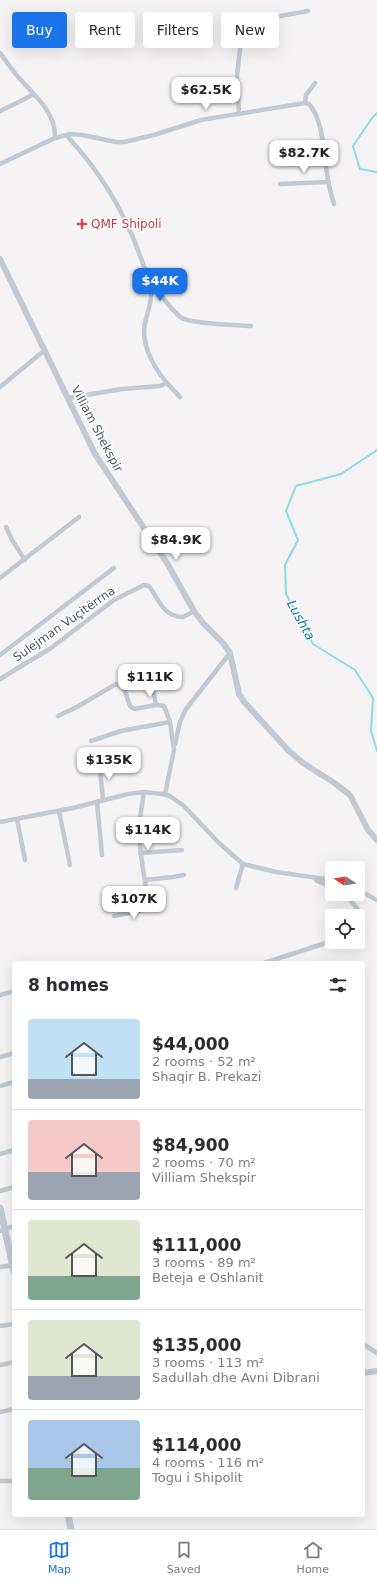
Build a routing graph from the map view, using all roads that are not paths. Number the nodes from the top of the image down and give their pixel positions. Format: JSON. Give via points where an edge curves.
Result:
{"nodes":[{"id":1,"x":308,"y":11,"type":"dead end"},
{"id":2,"x":0,"y":52,"type":"edge"},
{"id":3,"x":315,"y":83,"type":"dead end"},
{"id":4,"x":33,"y":94,"type":"junction"},
{"id":5,"x":305,"y":103,"type":"junction"},
{"id":6,"x":0,"y":111,"type":"edge"},
{"id":7,"x":239,"y":114,"type":"junction"},
{"id":8,"x":66,"y":135,"type":"junction"},
{"id":9,"x":55,"y":138,"type":"junction"},
{"id":10,"x":0,"y":164,"type":"edge"},
{"id":11,"x":329,"y":182,"type":"junction"},
{"id":12,"x":280,"y":184,"type":"dead end"},
{"id":13,"x":334,"y":204,"type":"dead end"},
{"id":14,"x":0,"y":259,"type":"edge"},
{"id":15,"x":151,"y":282,"type":"junction"},
{"id":16,"x":251,"y":326,"type":"dead end"},
{"id":17,"x":45,"y":350,"type":"junction"},
{"id":18,"x":167,"y":383,"type":"junction"},
{"id":19,"x":0,"y":387,"type":"edge"},
{"id":20,"x":180,"y":397,"type":"dead end"},
{"id":21,"x":68,"y":398,"type":"junction"},
{"id":22,"x":79,"y":517,"type":"dead end"},
{"id":23,"x":6,"y":527,"type":"dead end"},
{"id":24,"x":25,"y":560,"type":"junction"},
{"id":25,"x":114,"y":568,"type":"dead end"},
{"id":26,"x":0,"y":578,"type":"edge"},
{"id":27,"x":194,"y":611,"type":"junction"},
{"id":28,"x":230,"y":653,"type":"junction"},
{"id":29,"x":0,"y":655,"type":"edge"},
{"id":30,"x":0,"y":679,"type":"edge"},
{"id":31,"x":145,"y":683,"type":"dead end"},
{"id":32,"x":156,"y":705,"type":"junction"},
{"id":33,"x":58,"y":716,"type":"dead end"},
{"id":34,"x":170,"y":722,"type":"junction"},
{"id":35,"x":91,"y":740,"type":"dead end"},
{"id":36,"x":174,"y":745,"type":"junction"},
{"id":37,"x":120,"y":768,"type":"dead end"},
{"id":38,"x":144,"y":792,"type":"junction"},
{"id":39,"x":165,"y":794,"type":"junction"},
{"id":40,"x":103,"y":800,"type":"junction"},
{"id":41,"x":97,"y":802,"type":"junction"},
{"id":42,"x":59,"y":811,"type":"junction"},
{"id":43,"x":18,"y":819,"type":"junction"},
{"id":44,"x":0,"y":822,"type":"edge"},
{"id":45,"x":377,"y":840,"type":"edge"},
{"id":46,"x":182,"y":850,"type":"dead end"},
{"id":47,"x":140,"y":853,"type":"junction"},
{"id":48,"x":102,"y":855,"type":"dead end"},
{"id":49,"x":26,"y":860,"type":"dead end"},
{"id":50,"x":243,"y":864,"type":"junction"},
{"id":51,"x":70,"y":865,"type":"dead end"},
{"id":52,"x":184,"y":875,"type":"dead end"},
{"id":53,"x":315,"y":878,"type":"junction"},
{"id":54,"x":325,"y":879,"type":"edge"},
{"id":55,"x":145,"y":880,"type":"junction"},
{"id":56,"x":325,"y":884,"type":"edge"},
{"id":57,"x":236,"y":888,"type":"dead end"},
{"id":58,"x":365,"y":894,"type":"edge"},
{"id":59,"x":377,"y":900,"type":"edge"},
{"id":60,"x":351,"y":901,"type":"edge"},
{"id":61,"x":358,"y":909,"type":"edge"},
{"id":62,"x":114,"y":916,"type":"dead end"},
{"id":63,"x":325,"y":943,"type":"edge"},
{"id":64,"x":270,"y":961,"type":"edge"},
{"id":65,"x":12,"y":992,"type":"edge"},
{"id":66,"x":0,"y":995,"type":"edge"},
{"id":67,"x":12,"y":1054,"type":"edge"},
{"id":68,"x":0,"y":1057,"type":"edge"},
{"id":69,"x":12,"y":1083,"type":"edge"},
{"id":70,"x":0,"y":1086,"type":"edge"},
{"id":71,"x":12,"y":1151,"type":"edge"},
{"id":72,"x":0,"y":1154,"type":"edge"},
{"id":73,"x":12,"y":1188,"type":"edge"},
{"id":74,"x":0,"y":1191,"type":"edge"},
{"id":75,"x":0,"y":1208,"type":"edge"},
{"id":76,"x":12,"y":1227,"type":"edge"},
{"id":77,"x":2,"y":1230,"type":"edge"},
{"id":78,"x":12,"y":1260,"type":"edge"},
{"id":79,"x":12,"y":1263,"type":"edge"},
{"id":80,"x":0,"y":1267,"type":"edge"},
{"id":81,"x":12,"y":1324,"type":"edge"},
{"id":82,"x":0,"y":1326,"type":"edge"},
{"id":83,"x":365,"y":1345,"type":"edge"},
{"id":84,"x":377,"y":1353,"type":"edge"},
{"id":85,"x":12,"y":1362,"type":"edge"},
{"id":86,"x":0,"y":1365,"type":"edge"},
{"id":87,"x":377,"y":1371,"type":"edge"},
{"id":88,"x":365,"y":1373,"type":"edge"},
{"id":89,"x":12,"y":1409,"type":"edge"},
{"id":90,"x":0,"y":1412,"type":"edge"},
{"id":91,"x":0,"y":1481,"type":"edge"},
{"id":92,"x":12,"y":1481,"type":"edge"},
{"id":93,"x":68,"y":1517,"type":"edge"},
{"id":94,"x":71,"y":1529,"type":"edge"}],
"edges":[{"from":1,"to":7,"type":"street","via":[[240,25],[237,76]]},
{"from":2,"to":4,"type":"street"},
{"from":3,"to":5,"type":"street","via":[[306,95]]},
{"from":4,"to":6,"type":"street"},
{"from":4,"to":9,"type":"street","via":[[52,118]]},
{"from":5,"to":7,"type":"street"},
{"from":5,"to":11,"type":"street","via":[[312,108],[322,135]]},
{"from":7,"to":8,"type":"street","via":[[201,120],[124,142]]},
{"from":8,"to":9,"type":"street"},
{"from":8,"to":15,"type":"street","via":[[90,160],[116,203],[133,234]]},
{"from":9,"to":10,"type":"street"},
{"from":11,"to":12,"type":"street"},
{"from":11,"to":13,"type":"street"},
{"from":14,"to":17,"type":"street","name":"Villiam Shekspir"},
{"from":15,"to":16,"type":"street","via":[[181,318]]},
{"from":15,"to":18,"type":"street","via":[[152,298],[144,335],[153,362]]},
{"from":17,"to":19,"type":"street"},
{"from":17,"to":21,"type":"street","name":"Villiam Shekspir"},
{"from":18,"to":20,"type":"street"},
{"from":18,"to":21,"type":"street"},
{"from":21,"to":27,"type":"street","name":"Villiam Shekspir","via":[[101,464],[167,563]]},
{"from":22,"to":24,"type":"street"},
{"from":23,"to":24,"type":"street"},
{"from":24,"to":26,"type":"street"},
{"from":25,"to":29,"type":"street","name":"Sulejman Vuçitërrna"},
{"from":27,"to":28,"type":"street","name":"Villiam Shekspir"},
{"from":27,"to":30,"type":"street","name":"Sulejman Vuçitërrna","via":[[183,617],[169,614],[149,586],[144,586],[114,600],[51,648]]},
{"from":28,"to":36,"type":"street","via":[[186,710]]},
{"from":28,"to":45,"type":"street","name":"Villiam Shekspir","via":[[239,694],[245,703],[288,750],[350,795],[368,830]]},
{"from":31,"to":32,"type":"street","via":[[154,693]]},
{"from":32,"to":33,"type":"street","via":[[134,709],[130,706],[123,686],[116,684]]},
{"from":32,"to":34,"type":"street","via":[[164,706]]},
{"from":34,"to":35,"type":"street"},
{"from":34,"to":36,"type":"street"},
{"from":36,"to":39,"type":"street"},
{"from":37,"to":40,"type":"street","via":[[100,770]]},
{"from":38,"to":39,"type":"street"},
{"from":38,"to":40,"type":"street"},
{"from":38,"to":47,"type":"street","via":[[140,821]]},
{"from":39,"to":50,"type":"street","via":[[184,806]]},
{"from":40,"to":41,"type":"street"},
{"from":41,"to":42,"type":"street"},
{"from":41,"to":48,"type":"street"},
{"from":42,"to":43,"type":"street"},
{"from":42,"to":51,"type":"street"},
{"from":43,"to":44,"type":"street"},
{"from":43,"to":49,"type":"street"},
{"from":46,"to":47,"type":"street"},
{"from":47,"to":55,"type":"street"},
{"from":50,"to":53,"type":"street"},
{"from":50,"to":57,"type":"street"},
{"from":52,"to":55,"type":"street"},
{"from":53,"to":54,"type":"street"},
{"from":53,"to":56,"type":"street"},
{"from":55,"to":62,"type":"street","via":[[147,907]]},
{"from":58,"to":59,"type":"street"},
{"from":60,"to":61,"type":"street"},
{"from":63,"to":64,"type":"street"},
{"from":65,"to":66,"type":"street"},
{"from":67,"to":68,"type":"street"},
{"from":69,"to":70,"type":"street"},
{"from":71,"to":72,"type":"street"},
{"from":73,"to":74,"type":"street"},
{"from":75,"to":77,"type":"main road"},
{"from":76,"to":77,"type":"street"},
{"from":77,"to":78,"type":"main road"},
{"from":79,"to":80,"type":"street"},
{"from":81,"to":82,"type":"street"},
{"from":83,"to":84,"type":"street"},
{"from":85,"to":86,"type":"street"},
{"from":87,"to":88,"type":"street"},
{"from":89,"to":90,"type":"street"},
{"from":91,"to":92,"type":"street"},
{"from":93,"to":94,"type":"main road"}]}
